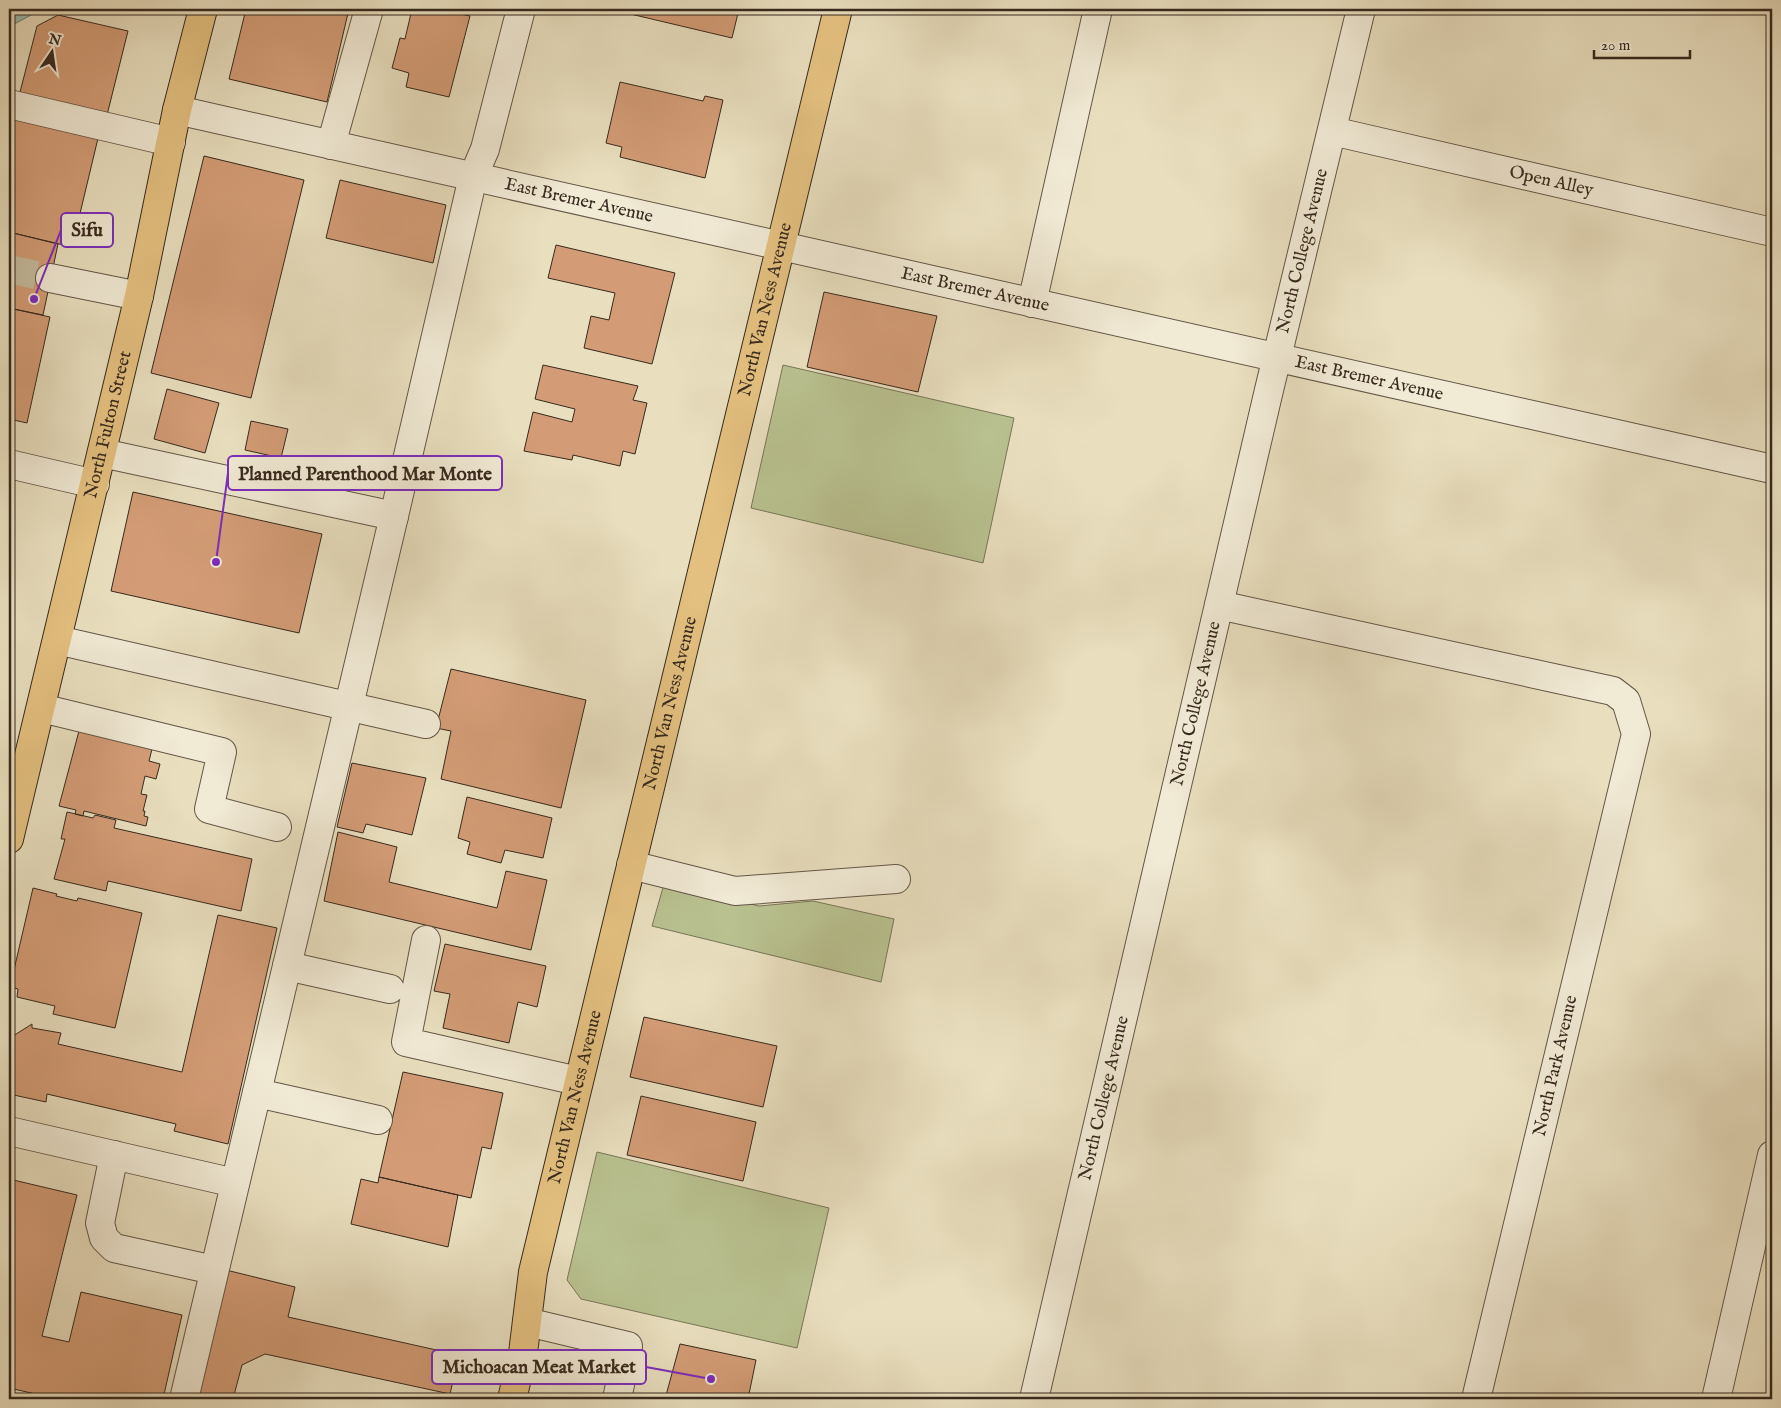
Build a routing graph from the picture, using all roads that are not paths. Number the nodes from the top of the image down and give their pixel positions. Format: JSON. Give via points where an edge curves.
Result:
{"nodes":[{"id":1,"x":203,"y":9,"type":"edge"},
{"id":2,"x":370,"y":9,"type":"edge"},
{"id":3,"x":521,"y":9,"type":"edge"},
{"id":4,"x":838,"y":9,"type":"edge"},
{"id":5,"x":1098,"y":9,"type":"edge"},
{"id":6,"x":1361,"y":9,"type":"edge"},
{"id":7,"x":9,"y":104,"type":"edge"},
{"id":8,"x":177,"y":110,"type":"junction"},
{"id":9,"x":1332,"y":131,"type":"junction"},
{"id":10,"x":171,"y":142,"type":"junction"},
{"id":11,"x":331,"y":145,"type":"junction"},
{"id":12,"x":473,"y":177,"type":"junction"},
{"id":13,"x":1772,"y":232,"type":"edge"},
{"id":14,"x":782,"y":246,"type":"junction"},
{"id":15,"x":50,"y":278,"type":"tunnel mouth"},
{"id":16,"x":139,"y":296,"type":"junction"},
{"id":17,"x":1032,"y":303,"type":"junction"},
{"id":18,"x":1277,"y":358,"type":"junction"},
{"id":19,"x":102,"y":453,"type":"junction"},
{"id":20,"x":9,"y":464,"type":"edge"},
{"id":21,"x":1772,"y":469,"type":"edge"},
{"id":22,"x":94,"y":484,"type":"junction"},
{"id":23,"x":394,"y":516,"type":"junction"},
{"id":24,"x":1219,"y":605,"type":"junction"},
{"id":25,"x":57,"y":640,"type":"junction"},
{"id":26,"x":349,"y":707,"type":"junction"},
{"id":27,"x":41,"y":708,"type":"junction"},
{"id":28,"x":426,"y":724,"type":"dead end"},
{"id":29,"x":277,"y":827,"type":"dead end"},
{"id":30,"x":9,"y":839,"type":"edge"},
{"id":31,"x":631,"y":865,"type":"junction"},
{"id":32,"x":896,"y":879,"type":"dead end"},
{"id":33,"x":426,"y":940,"type":"dead end"},
{"id":34,"x":287,"y":966,"type":"junction"},
{"id":35,"x":390,"y":989,"type":"dead end"},
{"id":36,"x":578,"y":1081,"type":"junction"},
{"id":37,"x":257,"y":1093,"type":"junction"},
{"id":38,"x":378,"y":1120,"type":"dead end"},
{"id":39,"x":9,"y":1130,"type":"edge"},
{"id":40,"x":114,"y":1155,"type":"junction"},
{"id":41,"x":1772,"y":1155,"type":"edge"},
{"id":42,"x":235,"y":1183,"type":"junction"},
{"id":43,"x":214,"y":1270,"type":"junction"},
{"id":44,"x":526,"y":1322,"type":"junction"},
{"id":45,"x":184,"y":1399,"type":"edge"},
{"id":46,"x":512,"y":1399,"type":"edge"},
{"id":47,"x":617,"y":1399,"type":"edge"},
{"id":48,"x":1034,"y":1399,"type":"edge"},
{"id":49,"x":1476,"y":1399,"type":"edge"},
{"id":50,"x":1716,"y":1399,"type":"edge"}],
"edges":[{"from":1,"to":8,"type":"main road","name":"North Fulton Street"},
{"from":2,"to":11,"type":"street"},
{"from":3,"to":12,"type":"street","via":[[485,149]]},
{"from":4,"to":14,"type":"main road","name":"North Van Ness Avenue"},
{"from":5,"to":17,"type":"street"},
{"from":6,"to":9,"type":"street","name":"North College Avenue"},
{"from":7,"to":10,"type":"street"},
{"from":8,"to":10,"type":"main road","name":"North Fulton Street"},
{"from":8,"to":11,"type":"street","name":"East Bremer Avenue"},
{"from":9,"to":13,"type":"street","name":"Open Alley"},
{"from":9,"to":18,"type":"street","name":"North College Avenue"},
{"from":10,"to":16,"type":"main road","name":"North Fulton Street"},
{"from":11,"to":12,"type":"street","name":"East Bremer Avenue"},
{"from":12,"to":14,"type":"street","name":"East Bremer Avenue"},
{"from":12,"to":23,"type":"street"},
{"from":14,"to":17,"type":"street","name":"East Bremer Avenue"},
{"from":14,"to":31,"type":"main road","name":"North Van Ness Avenue"},
{"from":15,"to":16,"type":"street"},
{"from":16,"to":19,"type":"main road","name":"North Fulton Street"},
{"from":17,"to":18,"type":"street","name":"East Bremer Avenue"},
{"from":18,"to":21,"type":"street","name":"East Bremer Avenue"},
{"from":18,"to":24,"type":"street","name":"North College Avenue"},
{"from":19,"to":22,"type":"main road","name":"North Fulton Street"},
{"from":19,"to":23,"type":"street"},
{"from":20,"to":22,"type":"street"},
{"from":22,"to":25,"type":"main road","name":"North Fulton Street"},
{"from":23,"to":26,"type":"street"},
{"from":24,"to":48,"type":"street","name":"North College Avenue"},
{"from":24,"to":49,"type":"street","name":"North Park Avenue","via":[[1613,691],[1626,701],[1636,734]]},
{"from":25,"to":26,"type":"street"},
{"from":25,"to":27,"type":"main road","name":"North Fulton Street"},
{"from":26,"to":28,"type":"street"},
{"from":26,"to":34,"type":"street"},
{"from":27,"to":29,"type":"street","via":[[222,752],[209,809]]},
{"from":27,"to":30,"type":"main road","name":"North Fulton Street"},
{"from":31,"to":32,"type":"street","via":[[735,891]]},
{"from":31,"to":36,"type":"main road","name":"North Van Ness Avenue"},
{"from":33,"to":36,"type":"street","via":[[406,1042]]},
{"from":34,"to":35,"type":"street"},
{"from":34,"to":37,"type":"street"},
{"from":36,"to":44,"type":"main road","name":"North Van Ness Avenue","via":[[533,1272]]},
{"from":37,"to":38,"type":"street"},
{"from":37,"to":42,"type":"street"},
{"from":39,"to":40,"type":"street"},
{"from":40,"to":42,"type":"street"},
{"from":40,"to":43,"type":"street","via":[[100,1223],[104,1238],[114,1248]]},
{"from":41,"to":50,"type":"street"},
{"from":42,"to":43,"type":"street"},
{"from":43,"to":45,"type":"street"},
{"from":44,"to":46,"type":"main road","name":"North Van Ness Avenue","via":[[523,1353]]},
{"from":44,"to":47,"type":"street","via":[[628,1346]]}]}
